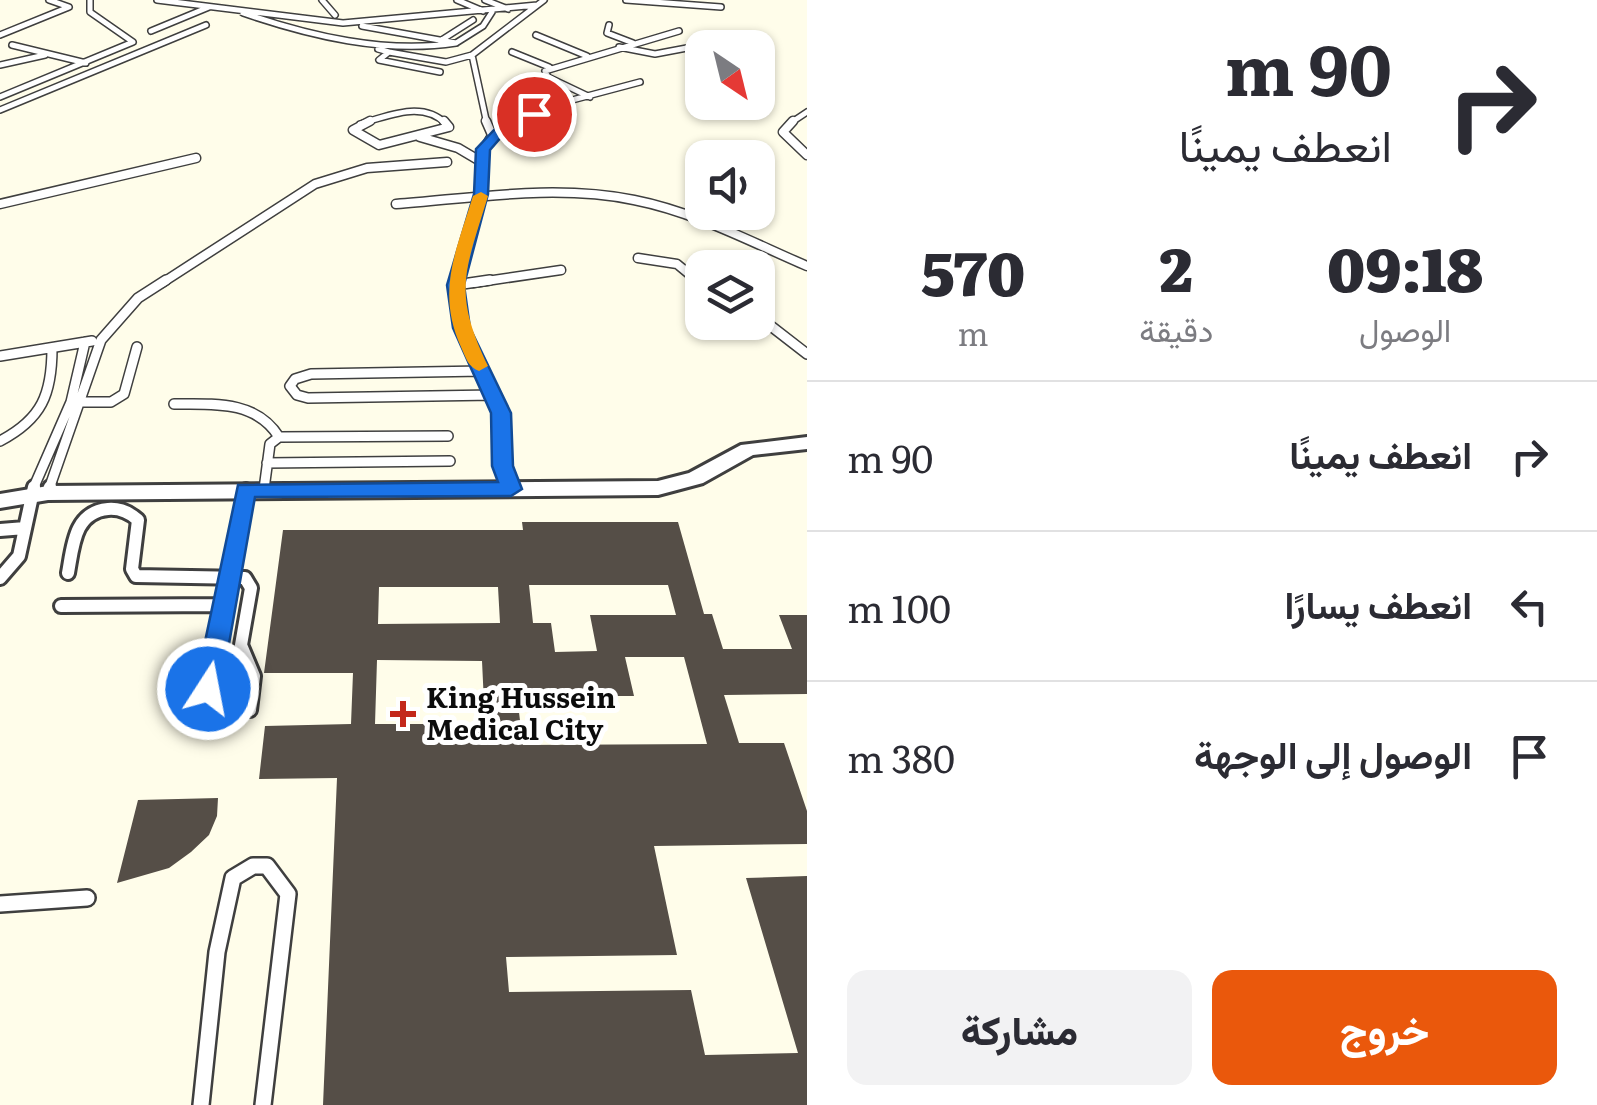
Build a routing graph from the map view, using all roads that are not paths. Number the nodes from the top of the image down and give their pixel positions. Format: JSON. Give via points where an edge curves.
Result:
{"nodes":[{"id":1,"x":49,"y":0,"type":"edge"},
{"id":2,"x":90,"y":0,"type":"edge"},
{"id":3,"x":157,"y":0,"type":"edge"},
{"id":4,"x":322,"y":0,"type":"edge"},
{"id":5,"x":456,"y":0,"type":"edge"},
{"id":6,"x":484,"y":0,"type":"edge"},
{"id":7,"x":522,"y":0,"type":"edge"},
{"id":8,"x":544,"y":0,"type":"edge"},
{"id":9,"x":626,"y":0,"type":"edge"},
{"id":10,"x":202,"y":2,"type":"edge"},
{"id":11,"x":214,"y":3,"type":"edge"},
{"id":12,"x":537,"y":6,"type":"junction"},
{"id":13,"x":230,"y":7,"type":"junction"},
{"id":14,"x":720,"y":7,"type":"dead end"},
{"id":15,"x":514,"y":10,"type":"junction"},
{"id":16,"x":528,"y":13,"type":"junction"},
{"id":17,"x":488,"y":14,"type":"junction"},
{"id":18,"x":335,"y":15,"type":"junction"},
{"id":19,"x":183,"y":17,"type":"junction"},
{"id":20,"x":253,"y":18,"type":"junction"},
{"id":21,"x":312,"y":20,"type":"junction"},
{"id":22,"x":473,"y":20,"type":"junction"},
{"id":23,"x":334,"y":23,"type":"junction"},
{"id":24,"x":354,"y":23,"type":"junction"},
{"id":25,"x":444,"y":23,"type":"dead end"},
{"id":26,"x":609,"y":25,"type":"dead end"},
{"id":27,"x":206,"y":26,"type":"dead end"},
{"id":28,"x":419,"y":26,"type":"dead end"},
{"id":29,"x":364,"y":27,"type":"junction"},
{"id":30,"x":151,"y":31,"type":"dead end"},
{"id":31,"x":678,"y":31,"type":"dead end"},
{"id":32,"x":0,"y":35,"type":"edge"},
{"id":33,"x":536,"y":36,"type":"dead end"},
{"id":34,"x":440,"y":41,"type":"junction"},
{"id":35,"x":456,"y":43,"type":"junction"},
{"id":36,"x":634,"y":43,"type":"junction"},
{"id":37,"x":12,"y":45,"type":"dead end"},
{"id":38,"x":619,"y":47,"type":"junction"},
{"id":39,"x":685,"y":48,"type":"edge"},
{"id":40,"x":389,"y":52,"type":"junction"},
{"id":41,"x":512,"y":52,"type":"dead end"},
{"id":42,"x":48,"y":54,"type":"junction"},
{"id":43,"x":472,"y":55,"type":"junction"},
{"id":44,"x":587,"y":56,"type":"junction"},
{"id":45,"x":90,"y":61,"type":"junction"},
{"id":46,"x":112,"y":64,"type":"junction"},
{"id":47,"x":0,"y":65,"type":"edge"},
{"id":48,"x":548,"y":67,"type":"junction"},
{"id":49,"x":440,"y":72,"type":"dead end"},
{"id":50,"x":640,"y":82,"type":"dead end"},
{"id":51,"x":0,"y":97,"type":"edge"},
{"id":52,"x":590,"y":97,"type":"junction"},
{"id":53,"x":0,"y":110,"type":"edge"},
{"id":54,"x":807,"y":112,"type":"edge"},
{"id":55,"x":449,"y":127,"type":"junction"},
{"id":56,"x":416,"y":136,"type":"junction"},
{"id":57,"x":493,"y":137,"type":"junction"},
{"id":58,"x":458,"y":148,"type":"junction"},
{"id":59,"x":807,"y":155,"type":"edge"},
{"id":60,"x":196,"y":158,"type":"dead end"},
{"id":61,"x":448,"y":162,"type":"dead end"},
{"id":62,"x":480,"y":162,"type":"junction"},
{"id":63,"x":480,"y":200,"type":"junction"},
{"id":64,"x":0,"y":204,"type":"edge"},
{"id":65,"x":396,"y":204,"type":"dead end"},
{"id":66,"x":638,"y":258,"type":"dead end"},
{"id":67,"x":807,"y":266,"type":"edge"},
{"id":68,"x":561,"y":270,"type":"dead end"},
{"id":69,"x":685,"y":270,"type":"edge"},
{"id":70,"x":456,"y":285,"type":"junction"},
{"id":71,"x":775,"y":329,"type":"edge"},
{"id":72,"x":101,"y":340,"type":"junction"},
{"id":73,"x":86,"y":342,"type":"junction"},
{"id":74,"x":52,"y":348,"type":"junction"},
{"id":75,"x":138,"y":348,"type":"dead end"},
{"id":76,"x":807,"y":354,"type":"edge"},
{"id":77,"x":0,"y":356,"type":"edge"},
{"id":78,"x":482,"y":372,"type":"junction"},
{"id":79,"x":493,"y":395,"type":"junction"},
{"id":80,"x":82,"y":402,"type":"junction"},
{"id":81,"x":174,"y":404,"type":"dead end"},
{"id":82,"x":448,"y":436,"type":"dead end"},
{"id":83,"x":279,"y":437,"type":"junction"},
{"id":84,"x":0,"y":441,"type":"edge"},
{"id":85,"x":807,"y":443,"type":"edge"},
{"id":86,"x":450,"y":461,"type":"dead end"},
{"id":87,"x":268,"y":463,"type":"junction"},
{"id":88,"x":511,"y":489,"type":"junction"},
{"id":89,"x":255,"y":490,"type":"junction"},
{"id":90,"x":39,"y":494,"type":"junction"},
{"id":91,"x":0,"y":501,"type":"edge"},
{"id":92,"x":25,"y":528,"type":"junction"},
{"id":93,"x":0,"y":530,"type":"edge"},
{"id":94,"x":68,"y":573,"type":"dead end"},
{"id":95,"x":230,"y":576,"type":"junction"},
{"id":96,"x":0,"y":578,"type":"edge"},
{"id":97,"x":224,"y":605,"type":"junction"},
{"id":98,"x":61,"y":606,"type":"dead end"},
{"id":99,"x":208,"y":689,"type":"dead end"},
{"id":100,"x":250,"y":710,"type":"dead end"},
{"id":101,"x":87,"y":898,"type":"dead end"},
{"id":102,"x":0,"y":904,"type":"edge"},
{"id":103,"x":201,"y":1105,"type":"edge"},
{"id":104,"x":263,"y":1105,"type":"edge"}],
"edges":[{"from":1,"to":32,"type":"lane","via":[[70,7]]},
{"from":2,"to":45,"type":"lane","via":[[90,12],[134,41]]},
{"from":3,"to":10,"type":"lane"},
{"from":4,"to":18,"type":"lane"},
{"from":5,"to":17,"type":"lane"},
{"from":6,"to":15,"type":"lane"},
{"from":7,"to":12,"type":"lane"},
{"from":8,"to":12,"type":"lane"},
{"from":9,"to":14,"type":"lane"},
{"from":10,"to":11,"type":"lane"},
{"from":10,"to":19,"type":"lane"},
{"from":11,"to":13,"type":"lane"},
{"from":11,"to":19,"type":"lane"},
{"from":12,"to":15,"type":"lane"},
{"from":12,"to":16,"type":"lane"},
{"from":13,"to":20,"type":"lane"},
{"from":13,"to":21,"type":"lane"},
{"from":15,"to":16,"type":"lane"},
{"from":15,"to":17,"type":"lane"},
{"from":16,"to":43,"type":"lane"},
{"from":17,"to":22,"type":"lane"},
{"from":17,"to":24,"type":"lane"},
{"from":17,"to":35,"type":"lane","via":[[483,26]]},
{"from":18,"to":21,"type":"lane"},
{"from":18,"to":23,"type":"lane"},
{"from":19,"to":30,"type":"lane"},
{"from":20,"to":35,"type":"lane","via":[[406,47]]},
{"from":20,"to":40,"type":"lane","via":[[284,31]]},
{"from":21,"to":23,"type":"lane"},
{"from":22,"to":25,"type":"lane"},
{"from":22,"to":34,"type":"lane"},
{"from":23,"to":24,"type":"lane"},
{"from":24,"to":29,"type":"lane"},
{"from":26,"to":36,"type":"lane","via":[[607,33]]},
{"from":27,"to":46,"type":"lane"},
{"from":28,"to":29,"type":"lane"},
{"from":29,"to":34,"type":"lane"},
{"from":31,"to":36,"type":"lane"},
{"from":33,"to":44,"type":"lane"},
{"from":34,"to":35,"type":"lane"},
{"from":36,"to":38,"type":"lane"},
{"from":37,"to":42,"type":"lane"},
{"from":38,"to":39,"type":"lane","via":[[655,54]]},
{"from":38,"to":44,"type":"lane"},
{"from":40,"to":43,"type":"lane","via":[[442,62]]},
{"from":40,"to":49,"type":"lane","via":[[378,59]]},
{"from":41,"to":48,"type":"lane"},
{"from":42,"to":45,"type":"lane"},
{"from":42,"to":47,"type":"lane"},
{"from":43,"to":57,"type":"lane"},
{"from":44,"to":48,"type":"lane"},
{"from":45,"to":46,"type":"lane"},
{"from":45,"to":51,"type":"lane"},
{"from":46,"to":53,"type":"lane"},
{"from":48,"to":52,"type":"lane","via":[[548,77]]},
{"from":50,"to":52,"type":"lane"},
{"from":52,"to":57,"type":"lane","via":[[526,117]]},
{"from":54,"to":59,"type":"lane","via":[[784,132]]},
{"from":55,"to":56,"type":"lane"},
{"from":55,"to":56,"type":"lane","via":[[412,110],[353,128],[376,144]]},
{"from":55,"to":58,"type":"lane"},
{"from":56,"to":58,"type":"lane"},
{"from":57,"to":62,"type":"lane"},
{"from":58,"to":62,"type":"lane"},
{"from":60,"to":64,"type":"lane"},
{"from":61,"to":72,"type":"lane","via":[[367,168],[304,189],[138,298]]},
{"from":62,"to":63,"type":"lane"},
{"from":63,"to":65,"type":"lane"},
{"from":63,"to":67,"type":"lane","via":[[578,193],[626,198],[702,220]]},
{"from":63,"to":70,"type":"lane"},
{"from":66,"to":69,"type":"lane"},
{"from":68,"to":70,"type":"lane"},
{"from":70,"to":78,"type":"lane","via":[[461,328]]},
{"from":71,"to":76,"type":"lane"},
{"from":72,"to":73,"type":"lane"},
{"from":72,"to":80,"type":"lane"},
{"from":73,"to":74,"type":"lane"},
{"from":73,"to":90,"type":"lane"},
{"from":74,"to":77,"type":"lane"},
{"from":74,"to":84,"type":"lane","via":[[46,405]]},
{"from":75,"to":80,"type":"lane","via":[[124,394],[111,402]]},
{"from":78,"to":79,"type":"lane"},
{"from":78,"to":79,"type":"lane","via":[[311,374],[290,386],[308,398]]},
{"from":79,"to":88,"type":"lane"},
{"from":80,"to":90,"type":"lane"},
{"from":81,"to":83,"type":"lane","via":[[254,412]]},
{"from":82,"to":83,"type":"lane"},
{"from":83,"to":87,"type":"lane","via":[[270,444]]},
{"from":85,"to":88,"type":"street","via":[[748,449],[672,486]]},
{"from":86,"to":87,"type":"lane"},
{"from":87,"to":89,"type":"lane"},
{"from":88,"to":89,"type":"street"},
{"from":89,"to":90,"type":"street"},
{"from":89,"to":95,"type":"lane"},
{"from":90,"to":91,"type":"street"},
{"from":90,"to":92,"type":"lane"},
{"from":92,"to":93,"type":"lane"},
{"from":92,"to":96,"type":"lane","via":[[19,556]]},
{"from":94,"to":95,"type":"lane","via":[[80,524],[119,508],[138,520],[136,576]]},
{"from":95,"to":97,"type":"lane"},
{"from":95,"to":100,"type":"lane","via":[[250,584],[241,645],[254,676]]},
{"from":97,"to":98,"type":"lane"},
{"from":97,"to":99,"type":"lane"},
{"from":101,"to":102,"type":"lane"},
{"from":103,"to":104,"type":"lane","via":[[217,952],[233,878],[267,866],[288,894]]}]}
